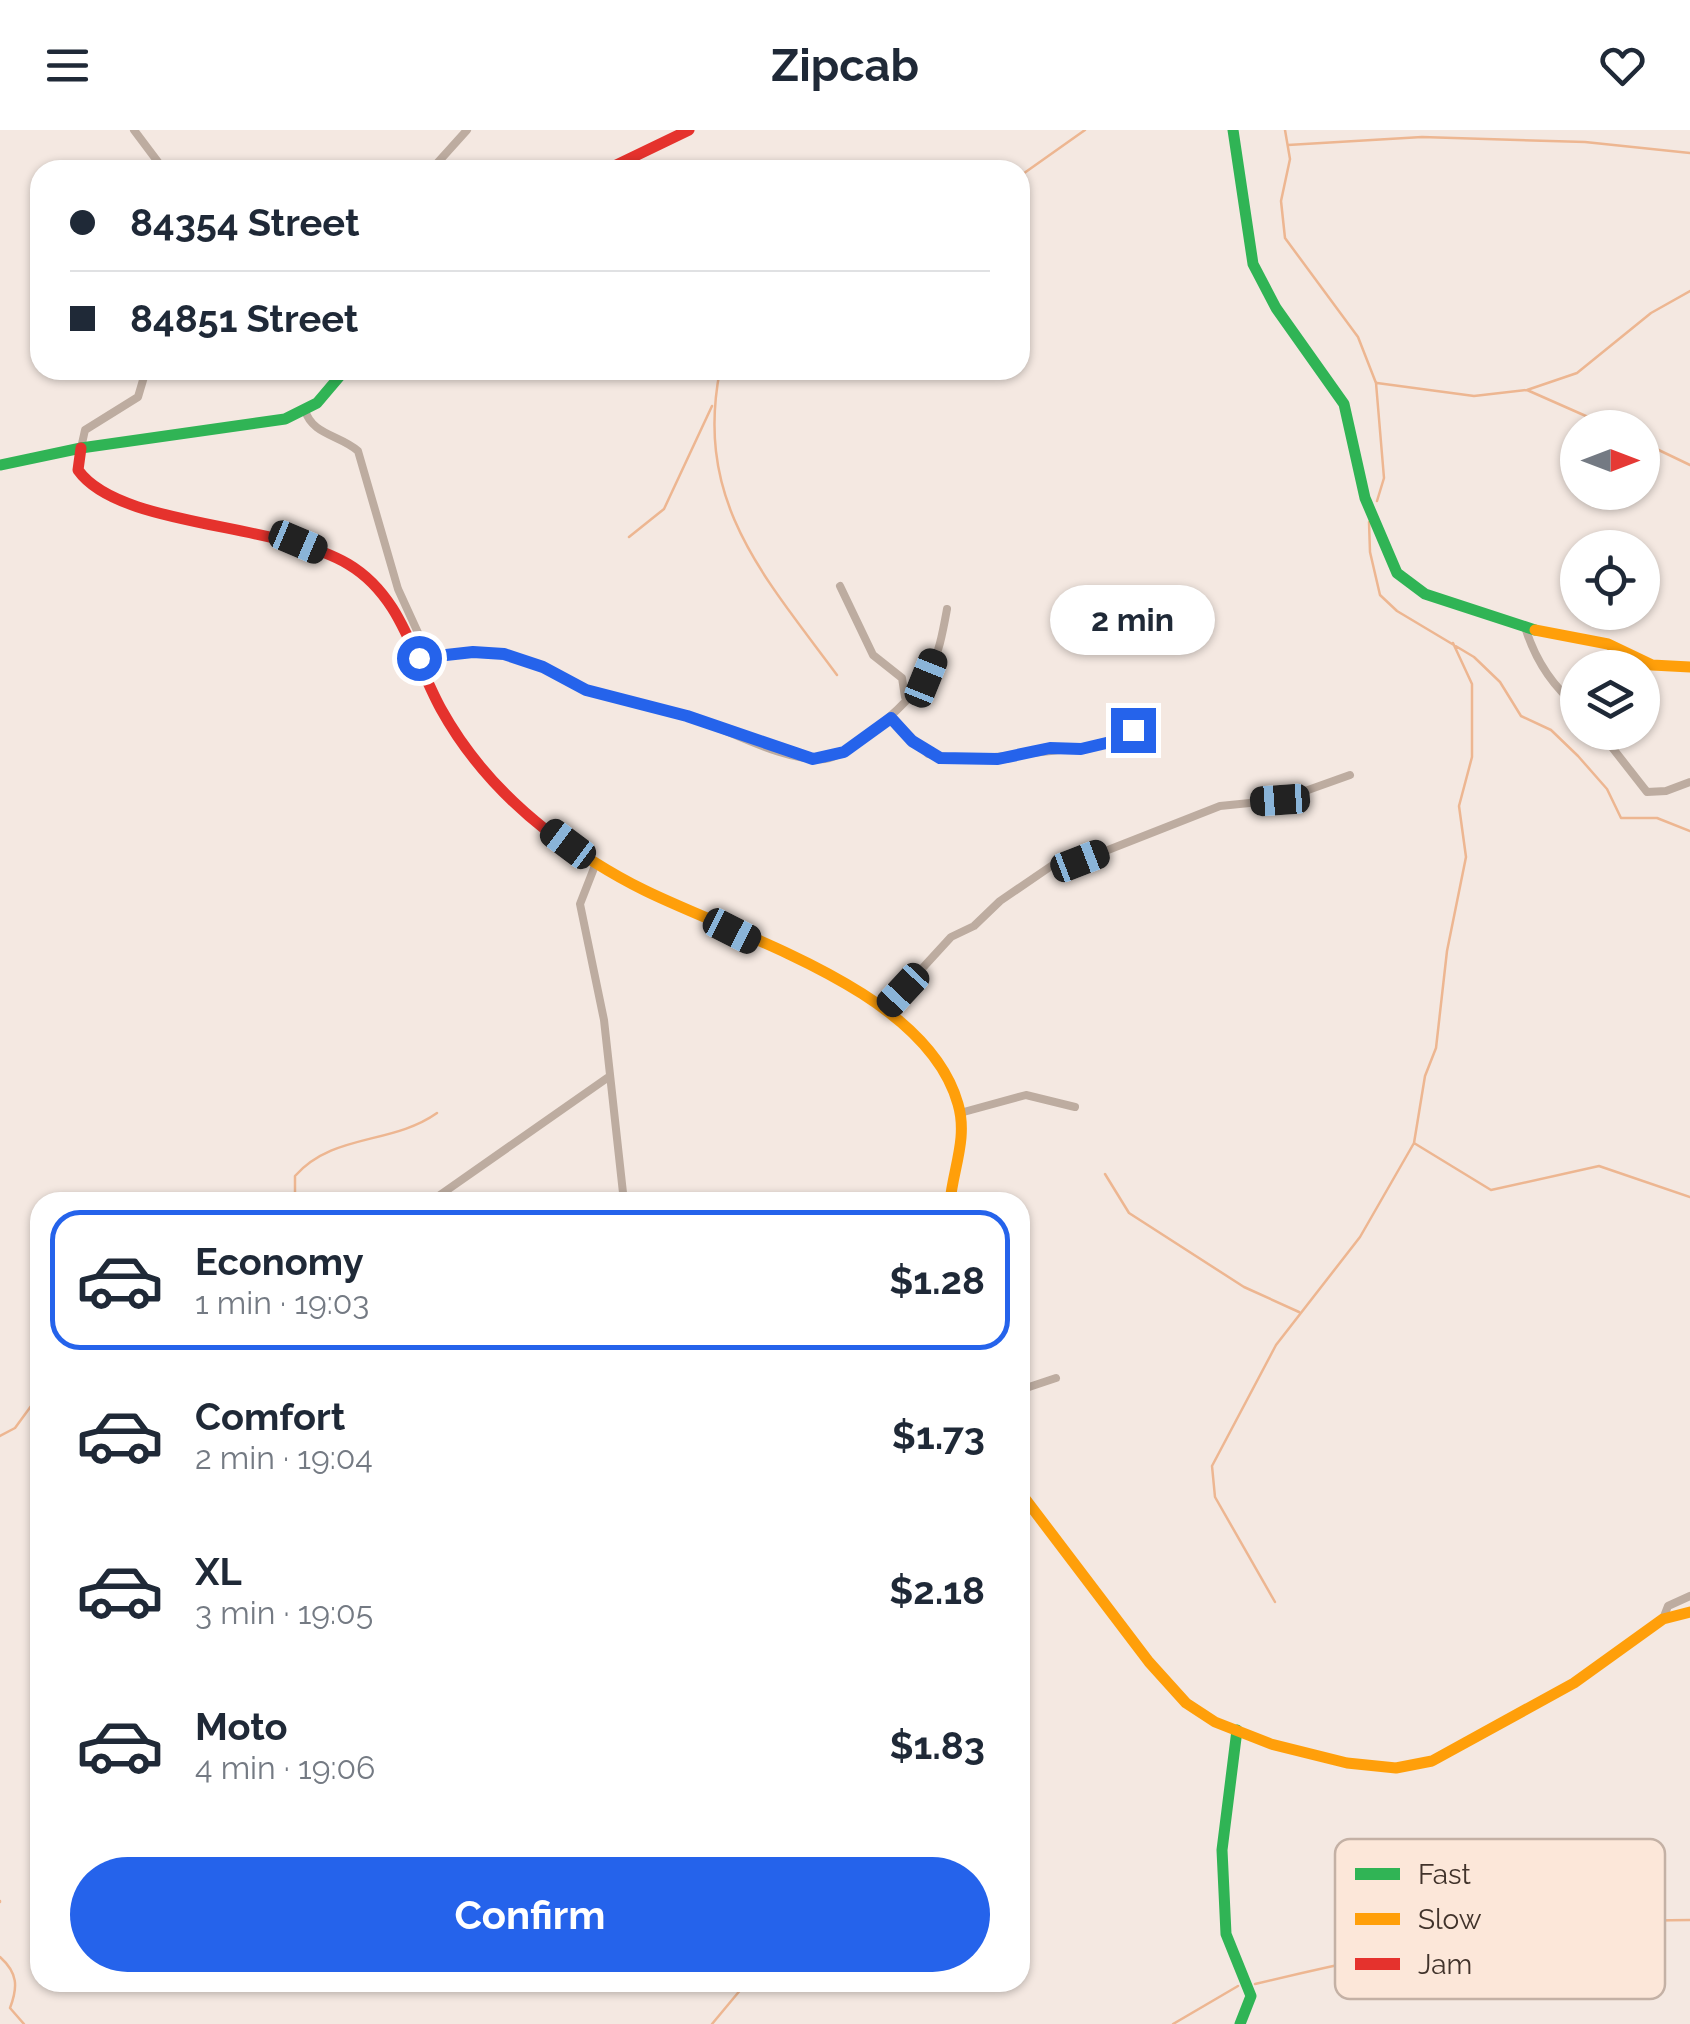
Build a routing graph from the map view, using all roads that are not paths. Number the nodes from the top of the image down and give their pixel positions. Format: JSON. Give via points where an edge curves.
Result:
{"nodes":[{"id":1,"x":134,"y":130,"type":"edge"},
{"id":2,"x":467,"y":130,"type":"edge"},
{"id":3,"x":689,"y":130,"type":"edge"},
{"id":4,"x":1233,"y":130,"type":"edge"},
{"id":5,"x":156,"y":160,"type":"edge"},
{"id":6,"x":440,"y":160,"type":"edge"},
{"id":7,"x":627,"y":160,"type":"edge"},
{"id":8,"x":143,"y":380,"type":"edge"},
{"id":9,"x":337,"y":380,"type":"edge"},
{"id":10,"x":304,"y":410,"type":"junction"},
{"id":11,"x":81,"y":448,"type":"junction"},
{"id":12,"x":59,"y":452,"type":"junction"},
{"id":13,"x":0,"y":465,"type":"edge"},
{"id":14,"x":78,"y":469,"type":"junction"},
{"id":15,"x":840,"y":586,"type":"dead end"},
{"id":16,"x":946,"y":609,"type":"dead end"},
{"id":17,"x":1526,"y":630,"type":"junction"},
{"id":18,"x":419,"y":658,"type":"junction"},
{"id":19,"x":1690,"y":666,"type":"edge"},
{"id":20,"x":1560,"y":692,"type":"edge"},
{"id":21,"x":905,"y":697,"type":"junction"},
{"id":22,"x":891,"y":718,"type":"junction"},
{"id":23,"x":1154,"y":718,"type":"dead end"},
{"id":24,"x":1614,"y":750,"type":"edge"},
{"id":25,"x":1350,"y":775,"type":"dead end"},
{"id":26,"x":1690,"y":782,"type":"edge"},
{"id":27,"x":596,"y":862,"type":"junction"},
{"id":28,"x":885,"y":1009,"type":"junction"},
{"id":29,"x":610,"y":1076,"type":"junction"},
{"id":30,"x":1075,"y":1107,"type":"dead end"},
{"id":31,"x":960,"y":1113,"type":"junction"},
{"id":32,"x":444,"y":1192,"type":"edge"},
{"id":33,"x":623,"y":1192,"type":"edge"},
{"id":34,"x":952,"y":1192,"type":"edge"},
{"id":35,"x":1056,"y":1378,"type":"dead end"},
{"id":36,"x":1030,"y":1387,"type":"edge"},
{"id":37,"x":1030,"y":1505,"type":"edge"},
{"id":38,"x":1690,"y":1596,"type":"edge"},
{"id":39,"x":1690,"y":1612,"type":"edge"},
{"id":40,"x":1663,"y":1618,"type":"junction"},
{"id":41,"x":1237,"y":1730,"type":"junction"},
{"id":42,"x":1240,"y":2024,"type":"edge"}],
"edges":[{"from":1,"to":5,"type":"street"},
{"from":2,"to":6,"type":"street"},
{"from":3,"to":7,"type":"street"},
{"from":4,"to":17,"type":"street","via":[[1253,264],[1344,404],[1365,498],[1397,573],[1425,594]]},
{"from":8,"to":11,"type":"street","via":[[138,397],[85,430]]},
{"from":9,"to":10,"type":"street"},
{"from":10,"to":11,"type":"street","via":[[258,425]]},
{"from":10,"to":18,"type":"street","via":[[316,429],[358,451],[398,589],[420,636]]},
{"from":11,"to":12,"type":"street"},
{"from":11,"to":14,"type":"street"},
{"from":12,"to":13,"type":"street"},
{"from":12,"to":14,"type":"street"},
{"from":14,"to":18,"type":"street","via":[[90,485],[143,509],[298,542],[354,568],[400,616]]},
{"from":15,"to":21,"type":"street","via":[[873,655],[902,678]]},
{"from":16,"to":21,"type":"street","via":[[926,678]]},
{"from":17,"to":19,"type":"street","via":[[1608,644],[1652,665]]},
{"from":17,"to":20,"type":"street"},
{"from":18,"to":22,"type":"street","via":[[504,654],[586,690],[813,759],[844,752]]},
{"from":18,"to":27,"type":"street","via":[[475,761],[526,814]]},
{"from":21,"to":22,"type":"street"},
{"from":22,"to":23,"type":"street","via":[[928,754],[967,760],[1098,746]]},
{"from":24,"to":26,"type":"street","via":[[1646,792]]},
{"from":25,"to":28,"type":"street","via":[[1280,800],[1220,806],[1080,861],[1060,860],[951,937]]},
{"from":27,"to":28,"type":"street"},
{"from":27,"to":29,"type":"street","via":[[580,904]]},
{"from":28,"to":31,"type":"street","via":[[923,1041]]},
{"from":29,"to":32,"type":"street"},
{"from":29,"to":33,"type":"street"},
{"from":30,"to":31,"type":"street","via":[[1026,1095]]},
{"from":31,"to":34,"type":"street"},
{"from":35,"to":36,"type":"street"},
{"from":37,"to":41,"type":"street","via":[[1186,1703]]},
{"from":38,"to":40,"type":"street","via":[[1668,1606]]},
{"from":39,"to":40,"type":"street"},
{"from":40,"to":41,"type":"street","via":[[1574,1683],[1432,1761],[1396,1768],[1347,1763]]},
{"from":41,"to":42,"type":"street","via":[[1222,1850],[1226,1934],[1251,1996]]}]}
